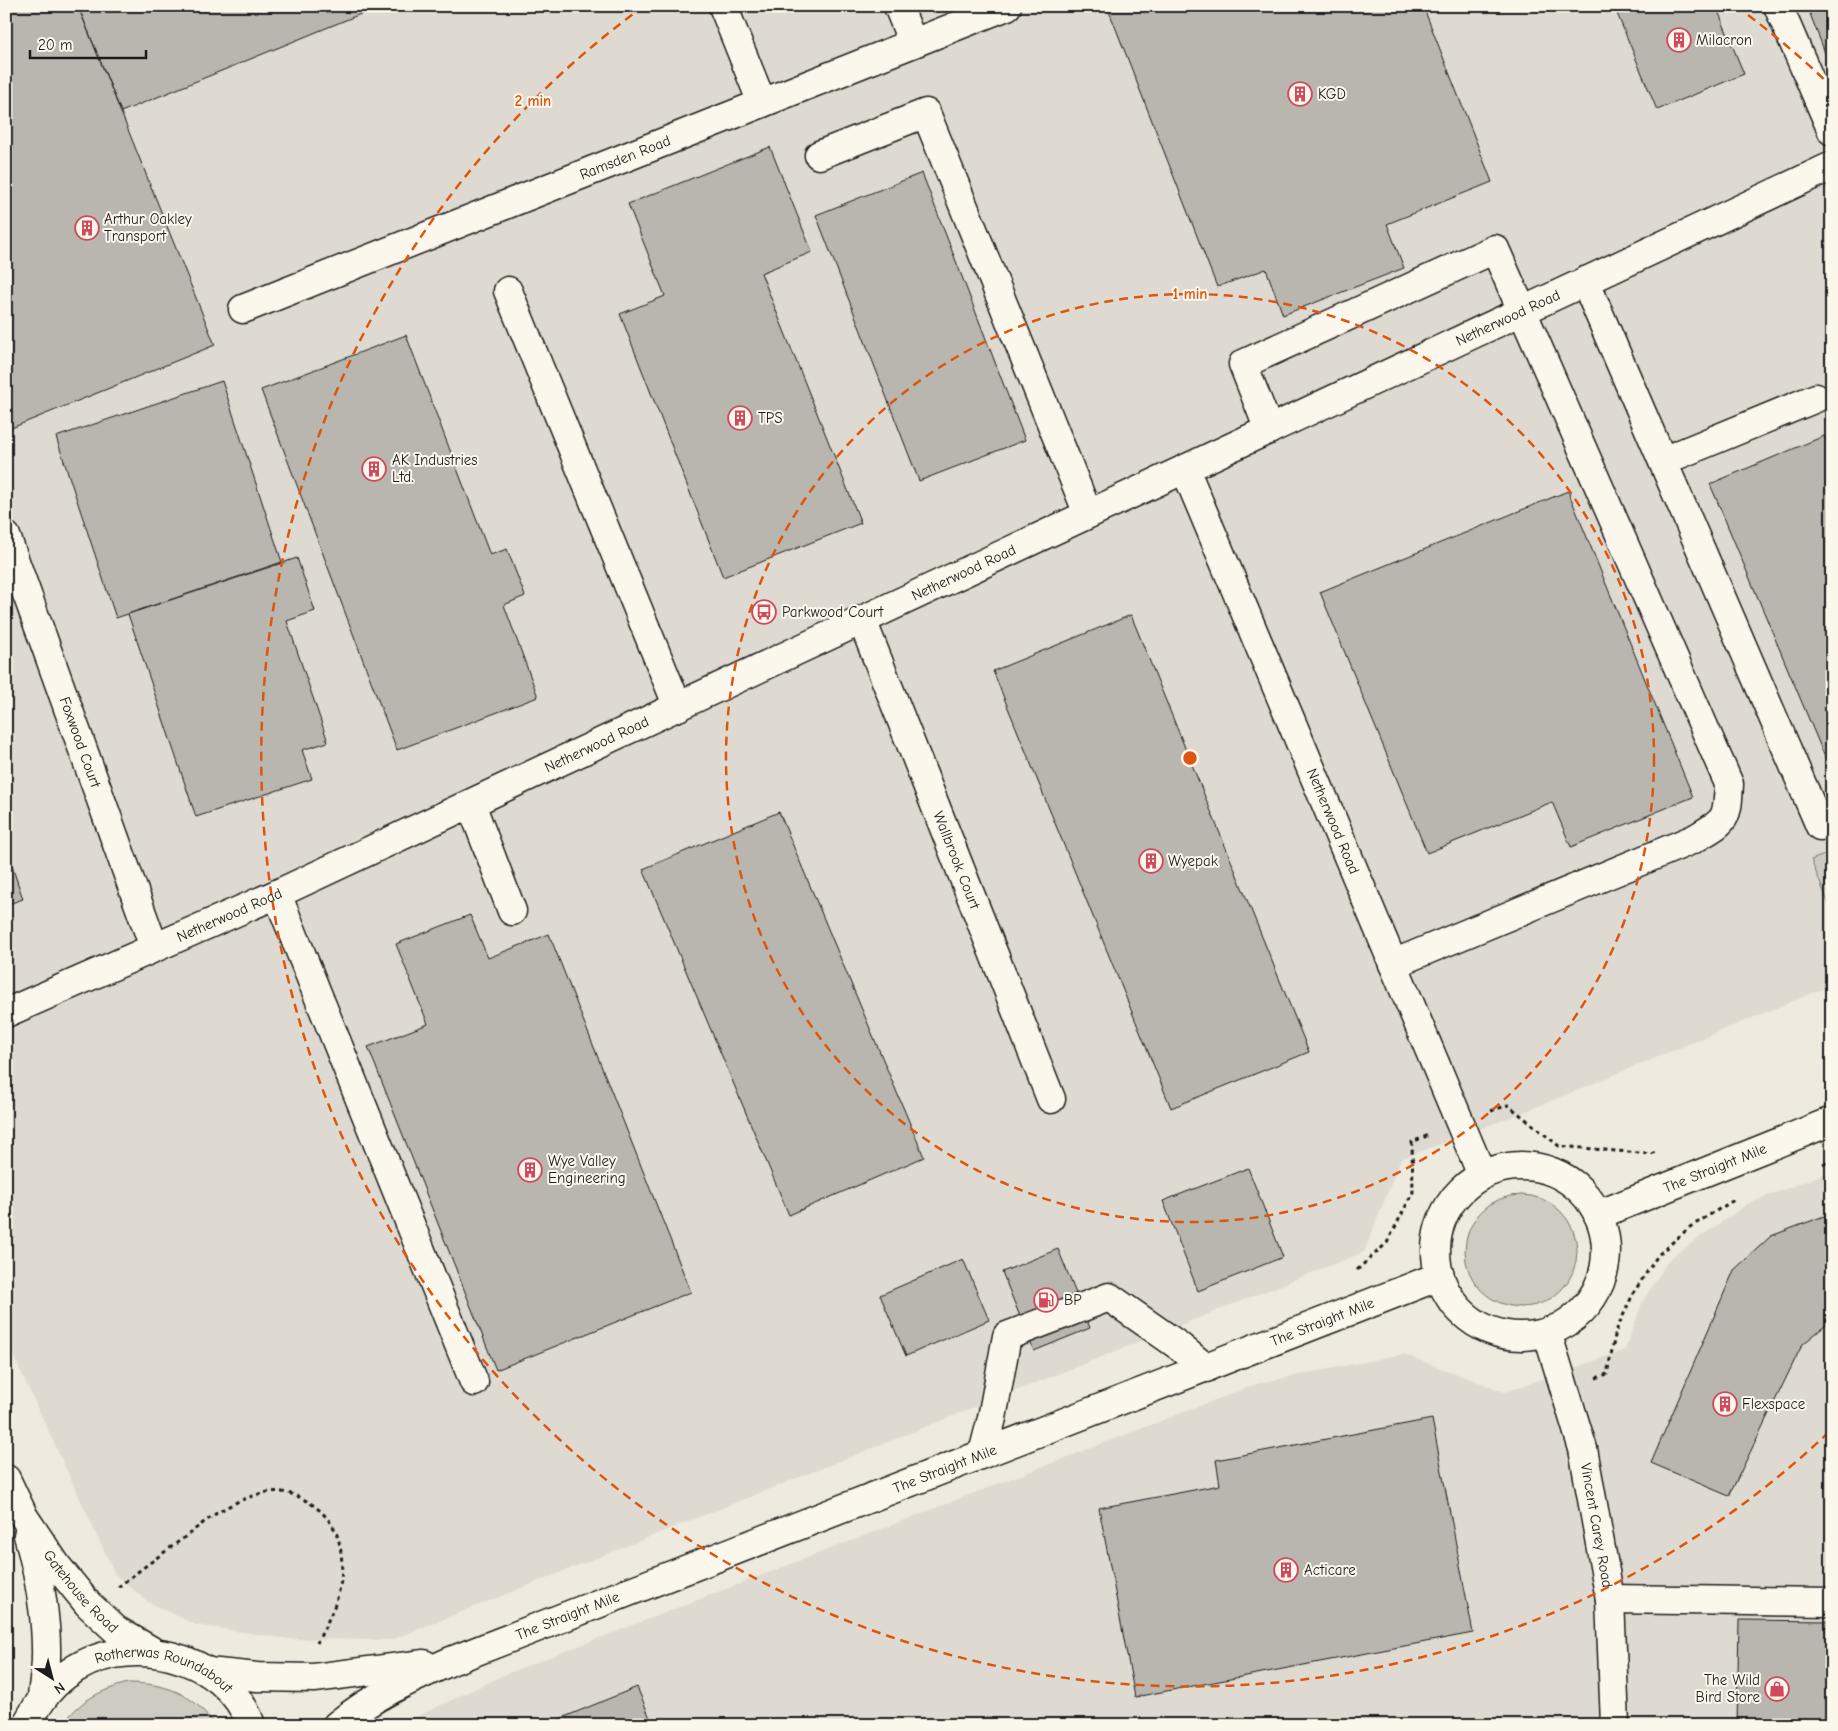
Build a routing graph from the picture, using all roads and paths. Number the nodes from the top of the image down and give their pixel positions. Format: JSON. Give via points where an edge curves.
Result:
{"nodes":[{"id":1,"x":723,"y":6,"type":"edge"},
{"id":2,"x":898,"y":6,"type":"edge"},
{"id":3,"x":1007,"y":6,"type":"edge"},
{"id":4,"x":1778,"y":6,"type":"edge"},
{"id":5,"x":913,"y":43,"type":"junction"},
{"id":6,"x":762,"y":103,"type":"junction"},
{"id":7,"x":1832,"y":131,"type":"edge"},
{"id":8,"x":819,"y":155,"type":"dead end"},
{"id":9,"x":1832,"y":166,"type":"edge"},
{"id":10,"x":1585,"y":282,"type":"junction"},
{"id":11,"x":508,"y":291,"type":"dead end"},
{"id":12,"x":243,"y":309,"type":"dead end"},
{"id":13,"x":1522,"y":311,"type":"junction"},
{"id":14,"x":1816,"y":398,"type":"dead end"},
{"id":15,"x":1269,"y":430,"type":"junction"},
{"id":16,"x":1663,"y":462,"type":"junction"},
{"id":17,"x":1185,"y":469,"type":"junction"},
{"id":18,"x":1088,"y":514,"type":"junction"},
{"id":19,"x":6,"y":536,"type":"edge"},
{"id":20,"x":862,"y":620,"type":"junction"},
{"id":21,"x":678,"y":707,"type":"junction"},
{"id":22,"x":471,"y":804,"type":"junction"},
{"id":23,"x":1820,"y":826,"type":"dead end"},
{"id":24,"x":277,"y":894,"type":"junction"},
{"id":25,"x":512,"y":911,"type":"dead end"},
{"id":26,"x":154,"y":947,"type":"junction"},
{"id":27,"x":1393,"y":964,"type":"junction"},
{"id":28,"x":6,"y":1013,"type":"edge"},
{"id":29,"x":1051,"y":1098,"type":"dead end"},
{"id":30,"x":1832,"y":1121,"type":"edge"},
{"id":31,"x":1832,"y":1161,"type":"edge"},
{"id":32,"x":1822,"y":1165,"type":"dead end"},
{"id":33,"x":1482,"y":1175,"type":"junction"},
{"id":34,"x":1740,"y":1196,"type":"dead end"},
{"id":35,"x":1598,"y":1215,"type":"junction"},
{"id":36,"x":1440,"y":1276,"type":"junction"},
{"id":37,"x":1547,"y":1332,"type":"junction"},
{"id":38,"x":1206,"y":1368,"type":"junction"},
{"id":39,"x":474,"y":1382,"type":"dead end"},
{"id":40,"x":1564,"y":1388,"type":"junction"},
{"id":41,"x":983,"y":1453,"type":"junction"},
{"id":42,"x":6,"y":1479,"type":"edge"},
{"id":43,"x":24,"y":1517,"type":"junction"},
{"id":44,"x":117,"y":1588,"type":"dead end"},
{"id":45,"x":1610,"y":1599,"type":"junction"},
{"id":46,"x":1832,"y":1602,"type":"edge"},
{"id":47,"x":317,"y":1644,"type":"dead end"},
{"id":48,"x":154,"y":1651,"type":"junction"},
{"id":49,"x":451,"y":1661,"type":"junction"},
{"id":50,"x":208,"y":1672,"type":"junction"},
{"id":51,"x":42,"y":1697,"type":"junction"},
{"id":52,"x":26,"y":1725,"type":"edge"},
{"id":53,"x":251,"y":1725,"type":"edge"},
{"id":54,"x":337,"y":1725,"type":"edge"},
{"id":55,"x":1615,"y":1725,"type":"edge"}],
"edges":[{"from":1,"to":6,"type":"street"},
{"from":2,"to":5,"type":"street"},
{"from":3,"to":5,"type":"street","name":"Ramsden Road"},
{"from":4,"to":7,"type":"street"},
{"from":5,"to":6,"type":"street","name":"Ramsden Road"},
{"from":6,"to":12,"type":"street","name":"Ramsden Road"},
{"from":8,"to":18,"type":"street","via":[[926,113]]},
{"from":9,"to":10,"type":"street","name":"Netherwood Road"},
{"from":10,"to":13,"type":"street","name":"Netherwood Road"},
{"from":10,"to":16,"type":"street"},
{"from":11,"to":21,"type":"street"},
{"from":13,"to":15,"type":"street","name":"Netherwood Road"},
{"from":13,"to":15,"type":"street","via":[[1495,249],[1243,364]]},
{"from":13,"to":27,"type":"street","via":[[1729,784],[1728,809],[1721,823],[1694,840]]},
{"from":14,"to":16,"type":"street"},
{"from":15,"to":17,"type":"street","name":"Netherwood Road"},
{"from":16,"to":23,"type":"street"},
{"from":17,"to":18,"type":"street","name":"Netherwood Road"},
{"from":17,"to":27,"type":"street","name":"Netherwood Road"},
{"from":18,"to":20,"type":"street","name":"Netherwood Road"},
{"from":19,"to":26,"type":"street","name":"Foxwood Court"},
{"from":20,"to":21,"type":"street","name":"Netherwood Road"},
{"from":20,"to":29,"type":"street","name":"Wallbrook Court"},
{"from":21,"to":22,"type":"street","name":"Netherwood Road"},
{"from":22,"to":24,"type":"street","name":"Netherwood Road"},
{"from":22,"to":25,"type":"street"},
{"from":24,"to":26,"type":"street","name":"Netherwood Road"},
{"from":24,"to":39,"type":"street"},
{"from":26,"to":28,"type":"street","name":"Netherwood Road"},
{"from":27,"to":33,"type":"street","name":"Netherwood Road"},
{"from":30,"to":35,"type":"street","name":"The Straight Mile"},
{"from":31,"to":32,"type":"path"},
{"from":33,"to":35,"type":"street","via":[[1508,1166],[1537,1167],[1564,1177],[1586,1194]]},
{"from":33,"to":36,"type":"street","via":[[1457,1195],[1440,1222],[1435,1252]]},
{"from":34,"to":40,"type":"path","via":[[1690,1227],[1658,1255],[1634,1292],[1616,1331],[1607,1374]]},
{"from":35,"to":37,"type":"street","via":[[1607,1246],[1603,1274],[1591,1299],[1572,1319]]},
{"from":36,"to":37,"type":"street","via":[[1457,1308],[1479,1326],[1507,1335]]},
{"from":36,"to":38,"type":"street","name":"The Straight Mile"},
{"from":37,"to":40,"type":"street","name":"Vincent Carey Road"},
{"from":38,"to":41,"type":"street","name":"The Straight Mile"},
{"from":38,"to":41,"type":"street","via":[[1109,1296],[1007,1336]]},
{"from":40,"to":45,"type":"street","name":"Vincent Carey Road","via":[[1583,1449]]},
{"from":41,"to":49,"type":"street","name":"The Straight Mile"},
{"from":42,"to":43,"type":"street","name":"Gatehouse Road"},
{"from":43,"to":48,"type":"street","name":"Gatehouse Road","via":[[88,1604],[116,1630]]},
{"from":43,"to":51,"type":"street","name":"Gatehouse Road","via":[[39,1577],[44,1627],[46,1658]]},
{"from":44,"to":47,"type":"path","via":[[218,1512],[241,1500],[263,1493],[299,1496],[327,1519],[337,1534],[340,1553],[340,1590]]},
{"from":45,"to":46,"type":"street"},
{"from":45,"to":55,"type":"street","name":"Vincent Carey Road"},
{"from":48,"to":50,"type":"street","name":"Rotherwas Roundabout","via":[[182,1658]]},
{"from":48,"to":51,"type":"street","name":"Rotherwas Roundabout","via":[[124,1651],[95,1659],[66,1674]]},
{"from":49,"to":50,"type":"street","name":"The Straight Mile","via":[[314,1678]]},
{"from":49,"to":54,"type":"street","name":"The Straight Mile","via":[[395,1687]]},
{"from":50,"to":53,"type":"street","name":"Rotherwas Roundabout","via":[[231,1692]]},
{"from":51,"to":52,"type":"street","name":"Rotherwas Roundabout"}]}
